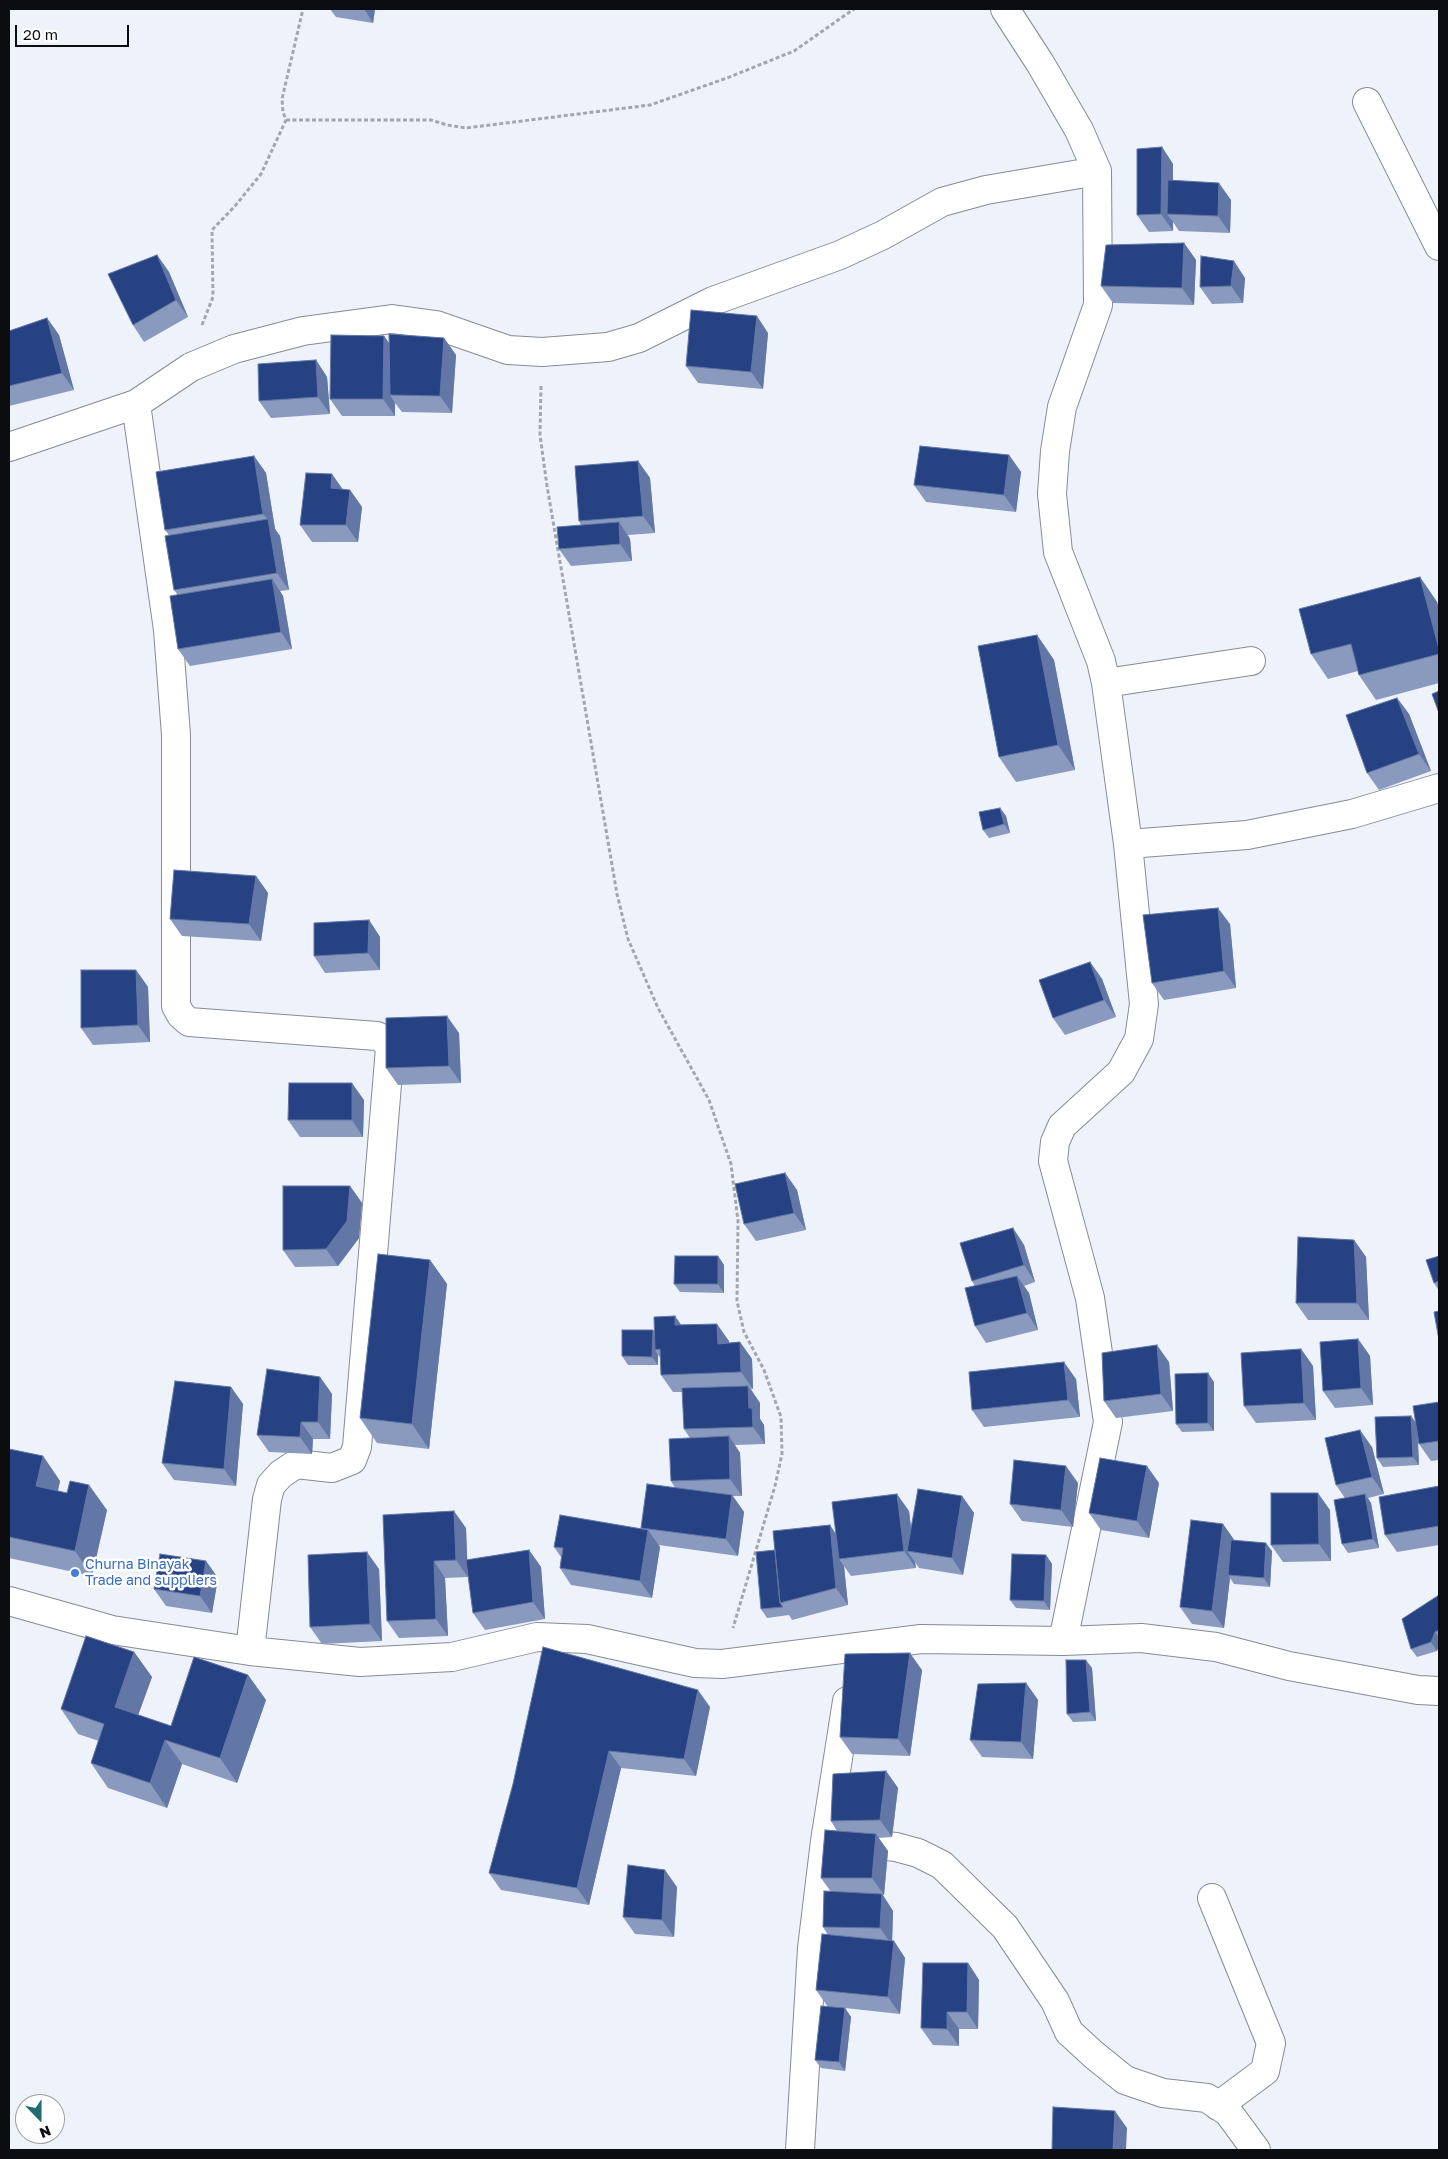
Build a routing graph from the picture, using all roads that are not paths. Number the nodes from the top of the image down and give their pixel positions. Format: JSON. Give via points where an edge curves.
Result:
{"nodes":[{"id":1,"x":1005,"y":9,"type":"edge"},
{"id":2,"x":1366,"y":102,"type":"dead end"},
{"id":3,"x":1097,"y":171,"type":"junction"},
{"id":4,"x":1439,"y":246,"type":"edge"},
{"id":5,"x":136,"y":404,"type":"junction"},
{"id":6,"x":9,"y":447,"type":"edge"},
{"id":7,"x":1251,"y":661,"type":"dead end"},
{"id":8,"x":1106,"y":683,"type":"junction"},
{"id":9,"x":1439,"y":788,"type":"edge"},
{"id":10,"x":1128,"y":844,"type":"junction"},
{"id":11,"x":9,"y":1601,"type":"edge"},
{"id":12,"x":1063,"y":1641,"type":"junction"},
{"id":13,"x":856,"y":1647,"type":"junction"},
{"id":14,"x":250,"y":1651,"type":"junction"},
{"id":15,"x":1439,"y":1691,"type":"edge"},
{"id":16,"x":825,"y":1840,"type":"junction"},
{"id":17,"x":1212,"y":1898,"type":"dead end"},
{"id":18,"x":1218,"y":2106,"type":"junction"},
{"id":19,"x":800,"y":2150,"type":"edge"},
{"id":20,"x":1256,"y":2150,"type":"edge"}],
"edges":[{"from":1,"to":3,"type":"street","via":[[1079,130]]},
{"from":2,"to":4,"type":"street"},
{"from":3,"to":5,"type":"street","via":[[986,190],[942,202],[840,255],[713,301],[640,338],[608,348],[542,352],[508,350],[436,325],[392,319],[304,331],[234,349],[191,367]]},
{"from":3,"to":8,"type":"street","via":[[1098,305],[1062,407],[1052,494],[1058,552],[1101,661]]},
{"from":5,"to":6,"type":"street"},
{"from":5,"to":14,"type":"street","via":[[168,630],[176,735],[176,1006],[189,1022],[377,1036],[390,1048],[357,1447],[352,1460],[332,1468],[296,1464],[271,1485]]},
{"from":7,"to":8,"type":"street"},
{"from":8,"to":10,"type":"street"},
{"from":9,"to":10,"type":"street","via":[[1352,814],[1247,834]]},
{"from":10,"to":12,"type":"street","via":[[1144,1004],[1139,1039],[1121,1072],[1062,1126],[1055,1142],[1053,1161],[1090,1298],[1108,1422]]},
{"from":11,"to":14,"type":"street","via":[[112,1630]]},
{"from":12,"to":13,"type":"street","via":[[921,1639]]},
{"from":12,"to":15,"type":"street","via":[[1141,1638],[1206,1646],[1289,1666]]},
{"from":13,"to":14,"type":"street","via":[[722,1664],[695,1663],[587,1638],[537,1637],[452,1657],[390,1661],[360,1662]]},
{"from":13,"to":16,"type":"street"},
{"from":16,"to":18,"type":"street","via":[[896,1847],[942,1865],[1005,1927],[1055,2001],[1069,2032],[1094,2055],[1125,2080],[1163,2093],[1207,2098]]},
{"from":16,"to":19,"type":"street","via":[[812,1948]]},
{"from":17,"to":18,"type":"street","via":[[1271,2043],[1265,2071]]},
{"from":18,"to":20,"type":"street","via":[[1228,2112]]}]}
